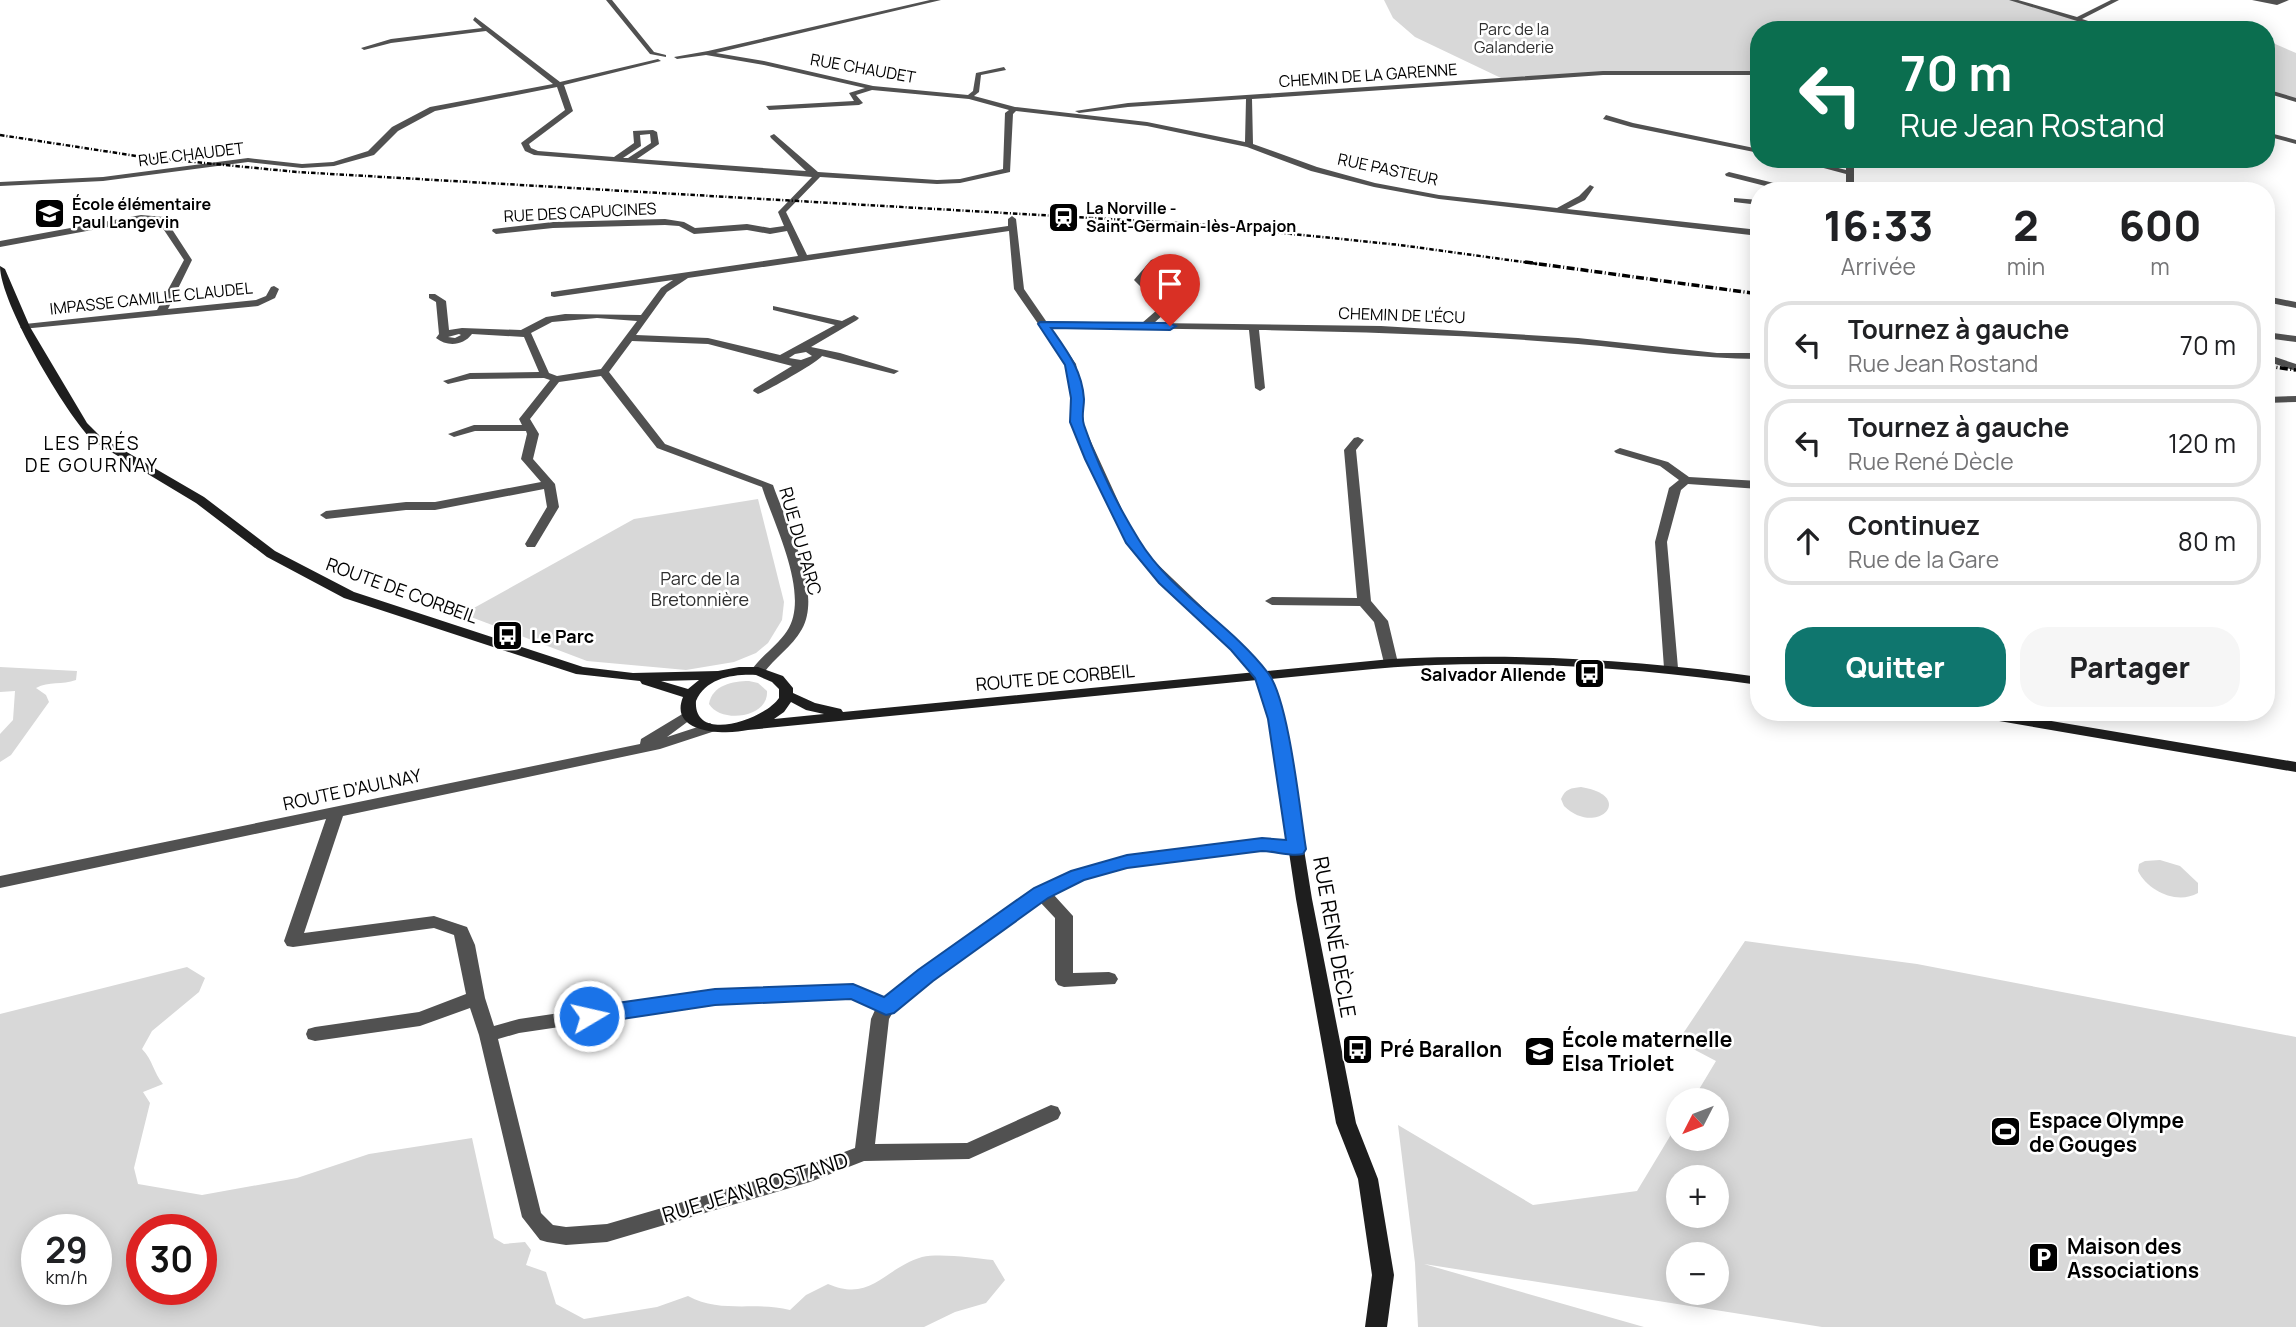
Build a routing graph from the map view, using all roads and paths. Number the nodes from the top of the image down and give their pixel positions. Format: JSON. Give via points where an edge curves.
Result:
{"nodes":[{"id":1,"x":608,"y":0,"type":"edge"},
{"id":2,"x":939,"y":0,"type":"edge"},
{"id":3,"x":2012,"y":0,"type":"edge"},
{"id":4,"x":2116,"y":0,"type":"edge"},
{"id":5,"x":2255,"y":0,"type":"edge"},
{"id":6,"x":2286,"y":3,"type":"edge"},
{"id":7,"x":2079,"y":18,"type":"junction"},
{"id":8,"x":475,"y":19,"type":"dead end"},
{"id":9,"x":2088,"y":21,"type":"edge"},
{"id":10,"x":487,"y":29,"type":"junction"},
{"id":11,"x":364,"y":48,"type":"dead end"},
{"id":12,"x":706,"y":53,"type":"junction"},
{"id":13,"x":658,"y":57,"type":"junction"},
{"id":14,"x":1004,"y":69,"type":"dead end"},
{"id":15,"x":1750,"y":73,"type":"edge"},
{"id":16,"x":560,"y":85,"type":"junction"},
{"id":17,"x":873,"y":88,"type":"junction"},
{"id":18,"x":2275,"y":93,"type":"edge"},
{"id":19,"x":969,"y":97,"type":"junction"},
{"id":20,"x":1249,"y":97,"type":"junction"},
{"id":21,"x":2296,"y":100,"type":"edge"},
{"id":22,"x":769,"y":108,"type":"dead end"},
{"id":23,"x":1016,"y":109,"type":"junction"},
{"id":24,"x":1064,"y":115,"type":"junction"},
{"id":25,"x":1606,"y":117,"type":"dead end"},
{"id":26,"x":774,"y":136,"type":"dead end"},
{"id":27,"x":2275,"y":136,"type":"edge"},
{"id":28,"x":2296,"y":142,"type":"edge"},
{"id":29,"x":1249,"y":145,"type":"junction"},
{"id":30,"x":1750,"y":149,"type":"edge"},
{"id":31,"x":617,"y":159,"type":"junction"},
{"id":32,"x":631,"y":160,"type":"junction"},
{"id":33,"x":1830,"y":168,"type":"edge"},
{"id":34,"x":1850,"y":168,"type":"edge"},
{"id":35,"x":1850,"y":173,"type":"junction"},
{"id":36,"x":1729,"y":174,"type":"dead end"},
{"id":37,"x":818,"y":175,"type":"junction"},
{"id":38,"x":1760,"y":182,"type":"edge"},
{"id":39,"x":1850,"y":182,"type":"edge"},
{"id":40,"x":0,"y":184,"type":"edge"},
{"id":41,"x":1590,"y":187,"type":"dead end"},
{"id":42,"x":1737,"y":200,"type":"dead end"},
{"id":43,"x":1750,"y":202,"type":"edge"},
{"id":44,"x":1557,"y":211,"type":"junction"},
{"id":45,"x":789,"y":228,"type":"junction"},
{"id":46,"x":1750,"y":232,"type":"edge"},
{"id":47,"x":487,"y":240,"type":"dead end"},
{"id":48,"x":0,"y":244,"type":"edge"},
{"id":49,"x":803,"y":257,"type":"junction"},
{"id":50,"x":1154,"y":262,"type":"dead end"},
{"id":51,"x":0,"y":269,"type":"edge"},
{"id":52,"x":684,"y":276,"type":"junction"},
{"id":53,"x":274,"y":289,"type":"dead end"},
{"id":54,"x":554,"y":294,"type":"dead end"},
{"id":55,"x":432,"y":296,"type":"dead end"},
{"id":56,"x":2275,"y":301,"type":"edge"},
{"id":57,"x":2296,"y":305,"type":"edge"},
{"id":58,"x":776,"y":308,"type":"dead end"},
{"id":59,"x":161,"y":313,"type":"junction"},
{"id":60,"x":643,"y":318,"type":"junction"},
{"id":61,"x":853,"y":318,"type":"dead end"},
{"id":62,"x":842,"y":324,"type":"junction"},
{"id":63,"x":1044,"y":324,"type":"junction"},
{"id":64,"x":1144,"y":326,"type":"junction"},
{"id":65,"x":25,"y":327,"type":"junction"},
{"id":66,"x":1254,"y":327,"type":"junction"},
{"id":67,"x":523,"y":333,"type":"junction"},
{"id":68,"x":2275,"y":336,"type":"edge"},
{"id":69,"x":629,"y":338,"type":"junction"},
{"id":70,"x":2296,"y":339,"type":"edge"},
{"id":71,"x":799,"y":349,"type":"junction"},
{"id":72,"x":818,"y":354,"type":"junction"},
{"id":73,"x":1750,"y":356,"type":"edge"},
{"id":74,"x":784,"y":359,"type":"junction"},
{"id":75,"x":2275,"y":360,"type":"edge"},
{"id":76,"x":804,"y":363,"type":"junction"},
{"id":77,"x":2296,"y":368,"type":"edge"},
{"id":78,"x":894,"y":371,"type":"dead end"},
{"id":79,"x":604,"y":372,"type":"junction"},
{"id":80,"x":551,"y":377,"type":"junction"},
{"id":81,"x":448,"y":381,"type":"dead end"},
{"id":82,"x":1260,"y":388,"type":"dead end"},
{"id":83,"x":758,"y":391,"type":"dead end"},
{"id":84,"x":2296,"y":399,"type":"edge"},
{"id":85,"x":2275,"y":400,"type":"edge"},
{"id":86,"x":530,"y":428,"type":"junction"},
{"id":87,"x":454,"y":434,"type":"dead end"},
{"id":88,"x":1358,"y":440,"type":"dead end"},
{"id":89,"x":1620,"y":451,"type":"dead end"},
{"id":90,"x":1686,"y":480,"type":"junction"},
{"id":91,"x":549,"y":484,"type":"junction"},
{"id":92,"x":1750,"y":484,"type":"edge"},
{"id":93,"x":326,"y":516,"type":"dead end"},
{"id":94,"x":531,"y":544,"type":"dead end"},
{"id":95,"x":1272,"y":601,"type":"dead end"},
{"id":96,"x":1364,"y":601,"type":"junction"},
{"id":97,"x":1391,"y":663,"type":"junction"},
{"id":98,"x":1671,"y":668,"type":"junction"},
{"id":99,"x":758,"y":671,"type":"junction"},
{"id":100,"x":718,"y":675,"type":"junction"},
{"id":101,"x":633,"y":677,"type":"junction"},
{"id":102,"x":1263,"y":677,"type":"junction"},
{"id":103,"x":1750,"y":680,"type":"edge"},
{"id":104,"x":690,"y":694,"type":"junction"},
{"id":105,"x":787,"y":695,"type":"junction"},
{"id":106,"x":689,"y":713,"type":"junction"},
{"id":107,"x":851,"y":715,"type":"junction"},
{"id":108,"x":2023,"y":721,"type":"edge"},
{"id":109,"x":750,"y":726,"type":"junction"},
{"id":110,"x":710,"y":728,"type":"junction"},
{"id":111,"x":629,"y":751,"type":"junction"},
{"id":112,"x":2296,"y":767,"type":"edge"},
{"id":113,"x":336,"y":812,"type":"junction"},
{"id":114,"x":1297,"y":849,"type":"junction"},
{"id":115,"x":0,"y":882,"type":"edge"},
{"id":116,"x":1041,"y":893,"type":"junction"},
{"id":117,"x":1109,"y":979,"type":"dead end"},
{"id":118,"x":476,"y":998,"type":"junction"},
{"id":119,"x":886,"y":1007,"type":"junction"},
{"id":120,"x":315,"y":1034,"type":"dead end"},
{"id":121,"x":488,"y":1035,"type":"junction"},
{"id":122,"x":1051,"y":1113,"type":"dead end"},
{"id":123,"x":864,"y":1153,"type":"junction"},
{"id":124,"x":1376,"y":1327,"type":"edge"}],
"edges":[{"from":1,"to":13,"type":"street"},
{"from":2,"to":12,"type":"street"},
{"from":3,"to":7,"type":"street"},
{"from":4,"to":7,"type":"street"},
{"from":5,"to":6,"type":"street"},
{"from":7,"to":9,"type":"street"},
{"from":8,"to":10,"type":"street"},
{"from":10,"to":11,"type":"street"},
{"from":10,"to":16,"type":"street"},
{"from":12,"to":13,"type":"street","name":"RUE CHAUDET"},
{"from":12,"to":17,"type":"street","name":"RUE CHAUDET"},
{"from":13,"to":16,"type":"street","name":"RUE CHAUDET"},
{"from":14,"to":19,"type":"street","via":[[978,74],[976,92]]},
{"from":15,"to":20,"type":"street","name":"CHEMIN DE LA GARENNE","via":[[1603,73]]},
{"from":16,"to":31,"type":"street","via":[[569,111],[527,140],[528,149]]},
{"from":16,"to":40,"type":"street","name":"RUE CHAUDET","via":[[426,112],[396,129],[371,153],[334,164],[248,160],[91,180]]},
{"from":17,"to":19,"type":"street","name":"RUE CHAUDET"},
{"from":17,"to":22,"type":"street","via":[[851,94],[859,103]]},
{"from":18,"to":21,"type":"street"},
{"from":19,"to":23,"type":"street","name":"RUE CHAUDET"},
{"from":20,"to":24,"type":"street","name":"CHEMIN DE LA GARENNE","via":[[1128,105]]},
{"from":20,"to":29,"type":"street"},
{"from":23,"to":24,"type":"street","name":"RUE PASTEUR"},
{"from":23,"to":37,"type":"street","via":[[1009,113],[1007,170],[945,182]]},
{"from":24,"to":29,"type":"street","name":"RUE PASTEUR","via":[[1147,124]]},
{"from":25,"to":30,"type":"street"},
{"from":26,"to":37,"type":"street"},
{"from":27,"to":28,"type":"street"},
{"from":29,"to":44,"type":"street","name":"RUE PASTEUR","via":[[1374,185]]},
{"from":31,"to":32,"type":"street"},
{"from":31,"to":32,"type":"street","via":[[638,144],[636,132],[653,131],[655,144]]},
{"from":32,"to":37,"type":"street"},
{"from":33,"to":35,"type":"street"},
{"from":34,"to":35,"type":"street"},
{"from":35,"to":39,"type":"street"},
{"from":36,"to":38,"type":"street"},
{"from":37,"to":45,"type":"street","via":[[782,212]]},
{"from":41,"to":44,"type":"street","via":[[1582,198]]},
{"from":42,"to":43,"type":"street"},
{"from":44,"to":46,"type":"street","name":"RUE PASTEUR"},
{"from":45,"to":47,"type":"street","name":"RUE DES CAPUCINES","via":[[694,230],[665,222],[553,225],[496,228]]},
{"from":45,"to":49,"type":"street"},
{"from":48,"to":59,"type":"street","via":[[141,218],[161,219],[188,260]]},
{"from":49,"to":52,"type":"street"},
{"from":49,"to":63,"type":"street","via":[[1012,224],[1019,289]]},
{"from":50,"to":64,"type":"street","via":[[1139,280],[1170,304]]},
{"from":51,"to":65,"type":"main road","name":"ROUTE DE CORBEIL"},
{"from":52,"to":54,"type":"street"},
{"from":52,"to":60,"type":"street","via":[[664,290]]},
{"from":53,"to":59,"type":"street","name":"IMPASSE CAMILLE CLAUDEL","via":[[270,298],[258,303]]},
{"from":55,"to":67,"type":"street","via":[[441,301],[444,334]]},
{"from":56,"to":57,"type":"street"},
{"from":58,"to":62,"type":"street"},
{"from":59,"to":65,"type":"street","name":"IMPASSE CAMILLE CLAUDEL"},
{"from":60,"to":67,"type":"street","via":[[558,317],[534,324]]},
{"from":60,"to":69,"type":"street"},
{"from":61,"to":62,"type":"street"},
{"from":62,"to":71,"type":"street"},
{"from":63,"to":64,"type":"street","name":"CHEMIN DE L'ÉCU"},
{"from":63,"to":102,"type":"street","via":[[1071,365],[1077,422],[1133,543],[1164,580]]},
{"from":64,"to":66,"type":"street","name":"CHEMIN DE L'ÉCU"},
{"from":65,"to":101,"type":"main road","name":"ROUTE DE CORBEIL","via":[[83,425],[97,439],[200,500],[308,576],[548,662]]},
{"from":66,"to":73,"type":"street","name":"CHEMIN DE L'ÉCU","via":[[1457,333]]},
{"from":66,"to":82,"type":"street"},
{"from":67,"to":80,"type":"street"},
{"from":68,"to":70,"type":"street"},
{"from":69,"to":74,"type":"street","via":[[708,341]]},
{"from":69,"to":79,"type":"street"},
{"from":71,"to":72,"type":"street"},
{"from":71,"to":74,"type":"street"},
{"from":72,"to":76,"type":"street"},
{"from":72,"to":78,"type":"street"},
{"from":74,"to":76,"type":"street"},
{"from":75,"to":77,"type":"street"},
{"from":76,"to":83,"type":"street"},
{"from":79,"to":80,"type":"street"},
{"from":79,"to":99,"type":"street","name":"RUE DU PARC","via":[[660,446],[767,485],[803,605],[796,629]]},
{"from":80,"to":81,"type":"street","via":[[470,376]]},
{"from":80,"to":86,"type":"street","via":[[524,419]]},
{"from":84,"to":85,"type":"street"},
{"from":86,"to":87,"type":"street","via":[[474,428]]},
{"from":86,"to":91,"type":"street","via":[[533,434],[527,458]]},
{"from":88,"to":96,"type":"street","via":[[1350,450]]},
{"from":89,"to":90,"type":"street","via":[[1653,459]]},
{"from":90,"to":92,"type":"street"},
{"from":90,"to":98,"type":"street","via":[[1675,488],[1661,542]]},
{"from":91,"to":93,"type":"street","via":[[435,506]]},
{"from":91,"to":94,"type":"street","via":[[553,507]]},
{"from":95,"to":96,"type":"street"},
{"from":96,"to":97,"type":"street","via":[[1381,621]]},
{"from":97,"to":98,"type":"main road","name":"ROUTE DE CORBEIL","via":[[1529,659]]},
{"from":97,"to":102,"type":"main road","name":"ROUTE DE CORBEIL"},
{"from":98,"to":103,"type":"main road","name":"ROUTE DE CORBEIL"},
{"from":99,"to":100,"type":"main road"},
{"from":99,"to":105,"type":"main road","via":[[780,679]]},
{"from":100,"to":101,"type":"main road","name":"ROUTE DE CORBEIL"},
{"from":100,"to":104,"type":"main road"},
{"from":101,"to":104,"type":"main road","name":"ROUTE DE CORBEIL"},
{"from":102,"to":107,"type":"main road","name":"ROUTE DE CORBEIL"},
{"from":102,"to":114,"type":"main road","name":"RUE RENÉ DÈCLE","via":[[1276,719]]},
{"from":104,"to":106,"type":"main road"},
{"from":105,"to":107,"type":"main road","via":[[811,708]]},
{"from":105,"to":109,"type":"main road","via":[[776,713]]},
{"from":106,"to":110,"type":"main road"},
{"from":106,"to":111,"type":"street"},
{"from":107,"to":109,"type":"main road"},
{"from":108,"to":112,"type":"main road"},
{"from":109,"to":110,"type":"main road"},
{"from":110,"to":111,"type":"street","name":"ROUTE D'AULNAY"},
{"from":111,"to":113,"type":"street","name":"ROUTE D'AULNAY"},
{"from":113,"to":115,"type":"street","name":"ROUTE D'AULNAY"},
{"from":113,"to":118,"type":"street","name":"RUE JEAN ROSTAND","via":[[293,942],[434,922],[461,930]]},
{"from":114,"to":116,"type":"street","via":[[1262,845],[1127,862],[1077,875]]},
{"from":114,"to":124,"type":"main road","name":"RUE RENÉ DÈCLE","via":[[1346,1123],[1368,1179],[1382,1275]]},
{"from":116,"to":117,"type":"street","via":[[1063,916],[1064,980]]},
{"from":116,"to":119,"type":"street"},
{"from":118,"to":120,"type":"street","via":[[420,1019]]},
{"from":118,"to":121,"type":"street","name":"RUE JEAN ROSTAND"},
{"from":119,"to":121,"type":"street","via":[[853,991],[715,997],[519,1026]]},
{"from":119,"to":123,"type":"street","name":"RUE JEAN ROSTAND","via":[[877,1032]]},
{"from":121,"to":123,"type":"street","name":"RUE JEAN ROSTAND","via":[[532,1217],[547,1233],[607,1233]]},
{"from":122,"to":123,"type":"street","name":"RUE JEAN ROSTAND","via":[[969,1151]]}]}
